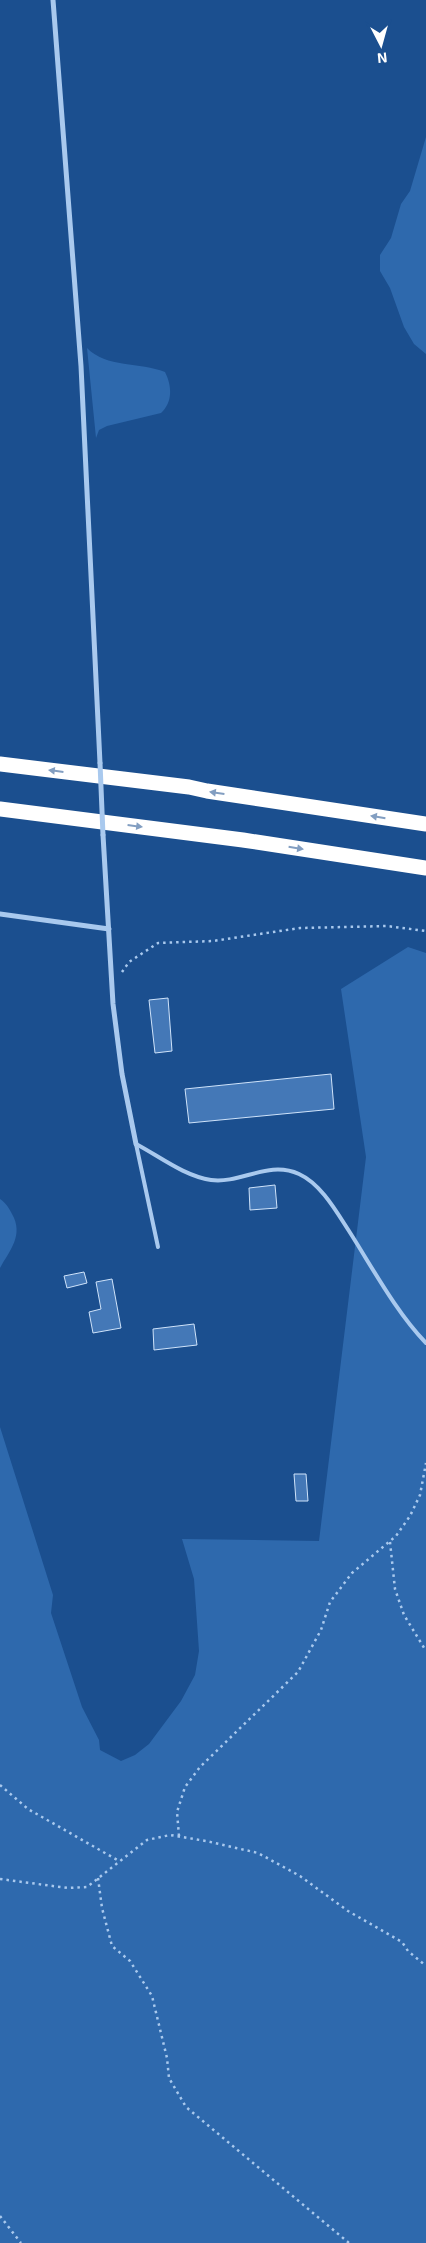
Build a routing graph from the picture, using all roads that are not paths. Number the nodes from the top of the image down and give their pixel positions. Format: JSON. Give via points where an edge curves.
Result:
{"nodes":[{"id":1,"x":53,"y":0,"type":"edge"},
{"id":2,"x":0,"y":764,"type":"edge"},
{"id":3,"x":0,"y":808,"type":"edge"},
{"id":4,"x":426,"y":824,"type":"edge"},
{"id":5,"x":426,"y":868,"type":"edge"},
{"id":6,"x":0,"y":914,"type":"edge"},
{"id":7,"x":109,"y":929,"type":"junction"},
{"id":8,"x":136,"y":1144,"type":"junction"},
{"id":9,"x":158,"y":1247,"type":"dead end"},
{"id":10,"x":426,"y":1343,"type":"edge"}],
"edges":[{"from":1,"to":7,"type":"street","bridge":true,"via":[[81,366]]},
{"from":4,"to":2,"type":"highway","one_way":true,"via":[[189,787]]},
{"from":3,"to":5,"type":"highway","one_way":true},
{"from":6,"to":7,"type":"street"},
{"from":7,"to":8,"type":"street","via":[[122,1074]]},
{"from":8,"to":9,"type":"lane"},
{"from":8,"to":10,"type":"lane","via":[[191,1174],[210,1180],[276,1169],[302,1175],[316,1186],[335,1210]]}]}
